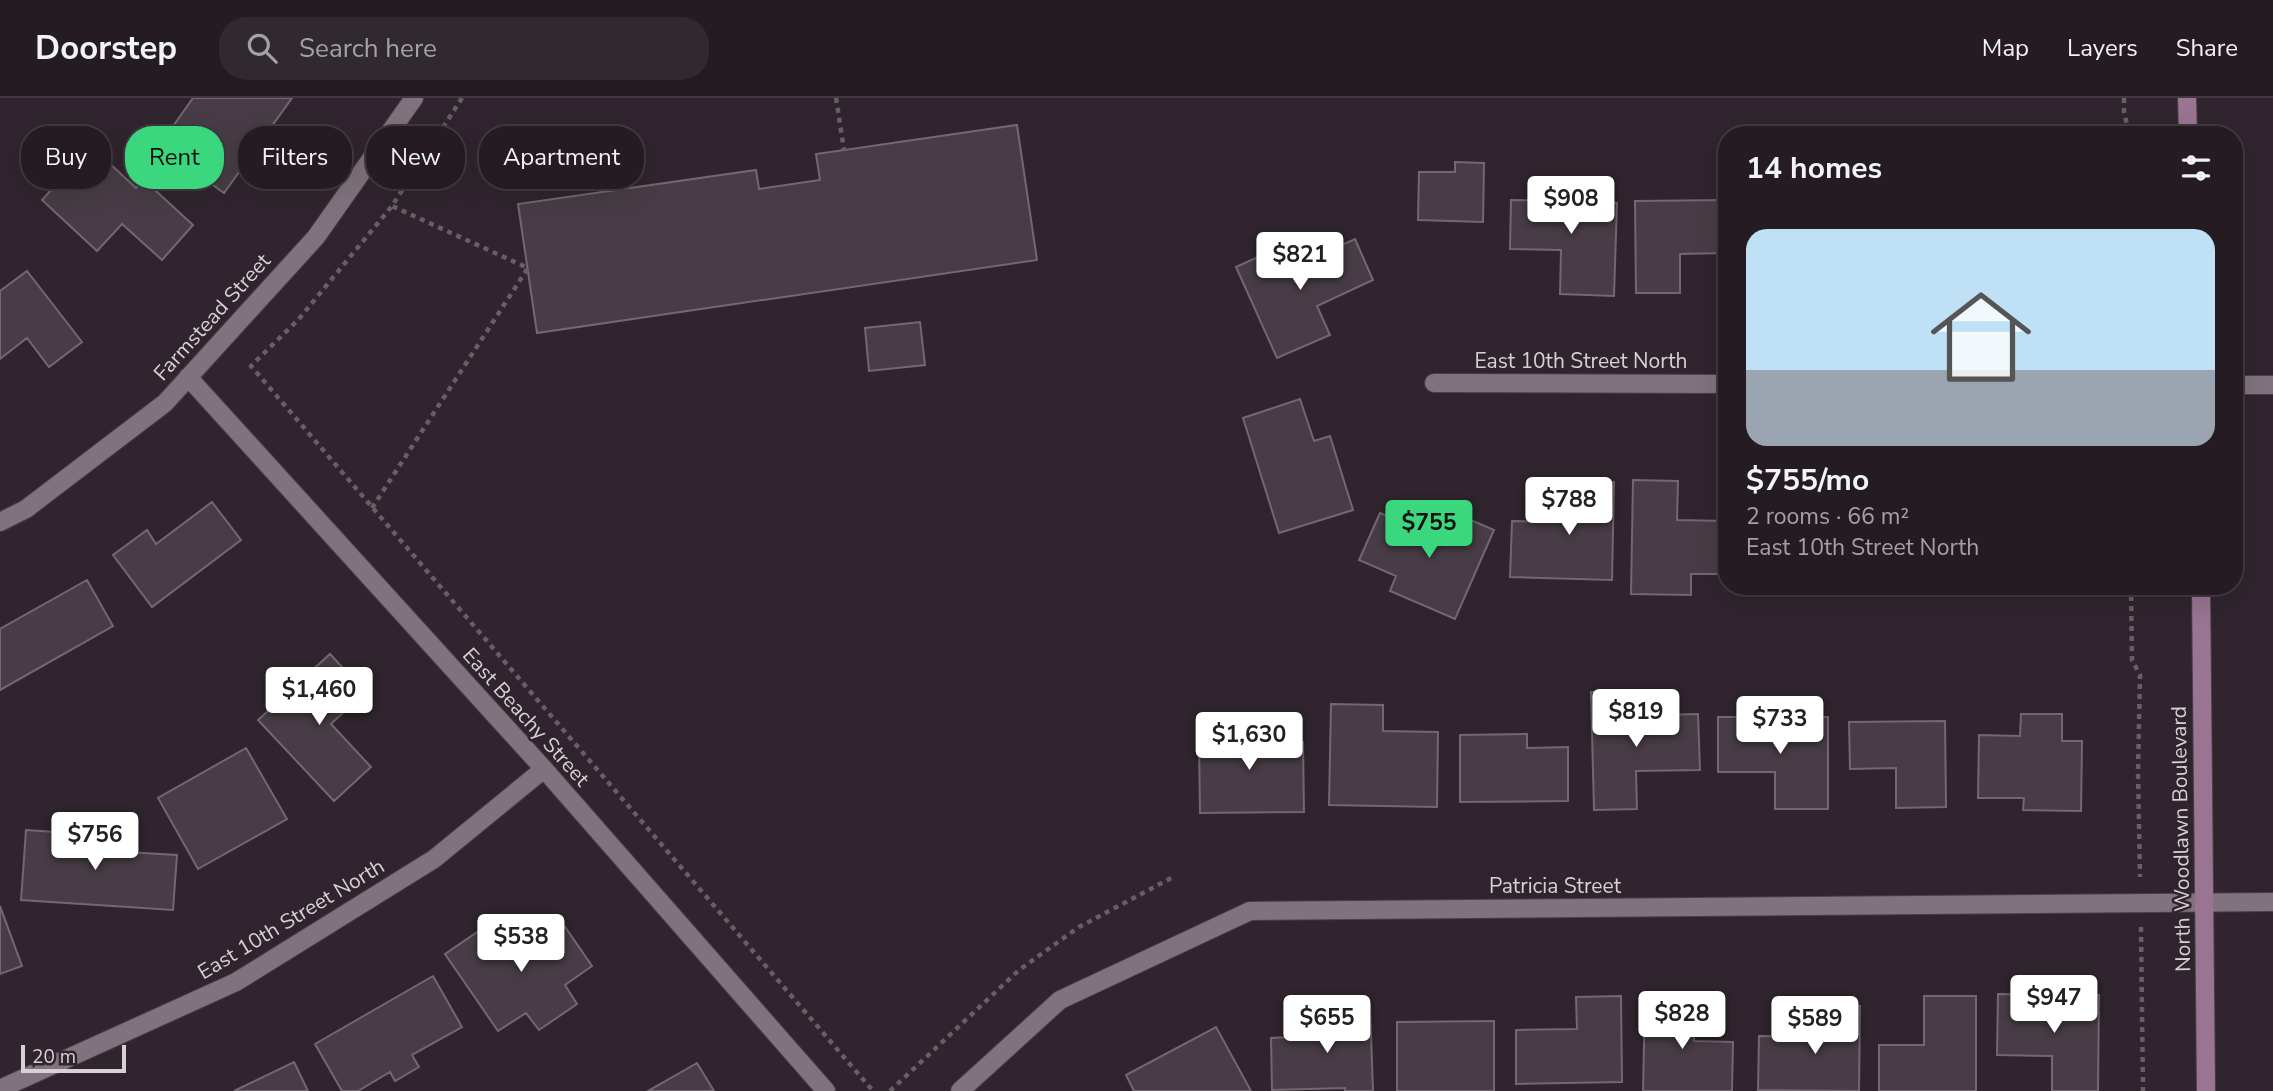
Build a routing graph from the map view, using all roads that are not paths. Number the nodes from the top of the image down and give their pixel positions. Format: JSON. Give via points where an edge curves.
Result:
{"nodes":[{"id":1,"x":414,"y":98,"type":"edge"},
{"id":2,"x":2187,"y":98,"type":"edge"},
{"id":3,"x":2188,"y":126,"type":"edge"},
{"id":4,"x":188,"y":377,"type":"junction"},
{"id":5,"x":1434,"y":383,"type":"dead end"},
{"id":6,"x":1718,"y":384,"type":"edge"},
{"id":7,"x":2243,"y":385,"type":"edge"},
{"id":8,"x":2273,"y":385,"type":"edge"},
{"id":9,"x":0,"y":522,"type":"edge"},
{"id":10,"x":2201,"y":595,"type":"edge"},
{"id":11,"x":544,"y":769,"type":"junction"},
{"id":12,"x":2273,"y":902,"type":"edge"},
{"id":13,"x":2204,"y":903,"type":"junction"},
{"id":14,"x":0,"y":1089,"type":"edge"},
{"id":15,"x":826,"y":1091,"type":"edge"},
{"id":16,"x":960,"y":1091,"type":"edge"},
{"id":17,"x":2206,"y":1091,"type":"edge"}],
"edges":[{"from":1,"to":4,"type":"street","name":"Farmstead Street","via":[[316,237]]},
{"from":2,"to":3,"type":"main road"},
{"from":4,"to":9,"type":"street","name":"Farmstead Street","via":[[165,403],[26,509]]},
{"from":4,"to":11,"type":"street","name":"East Beachy Street"},
{"from":5,"to":6,"type":"street","name":"East 10th Street North"},
{"from":7,"to":8,"type":"street"},
{"from":10,"to":13,"type":"main road","name":"North Woodlawn Boulevard"},
{"from":11,"to":14,"type":"street","name":"East 10th Street North","via":[[435,859],[236,982]]},
{"from":11,"to":15,"type":"street","name":"East Beachy Street"},
{"from":12,"to":13,"type":"street","name":"Patricia Street"},
{"from":13,"to":16,"type":"street","name":"Patricia Street","via":[[1250,911],[1060,1000]]},
{"from":13,"to":17,"type":"main road","name":"North Woodlawn Boulevard"}]}
